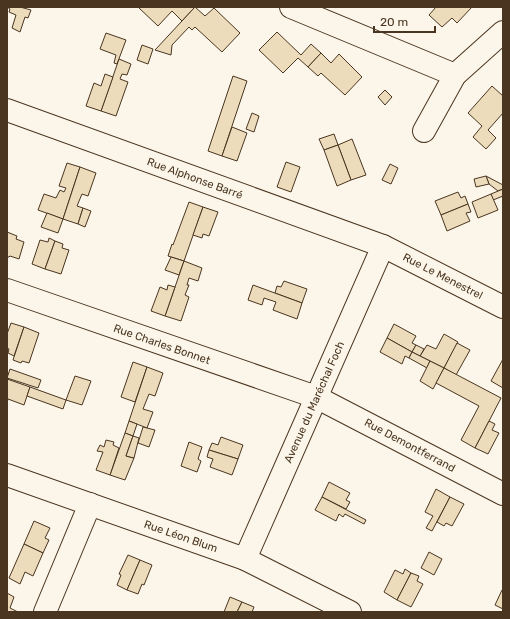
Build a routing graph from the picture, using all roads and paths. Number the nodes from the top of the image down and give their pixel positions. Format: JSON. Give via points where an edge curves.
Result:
{"nodes":[{"id":1,"x":291,"y":7,"type":"edge"},
{"id":2,"x":503,"y":32,"type":"edge"},
{"id":3,"x":455,"y":75,"type":"junction"},
{"id":4,"x":7,"y":110,"type":"edge"},
{"id":5,"x":424,"y":131,"type":"dead end"},
{"id":6,"x":383,"y":246,"type":"junction"},
{"id":7,"x":7,"y":290,"type":"edge"},
{"id":8,"x":503,"y":307,"type":"edge"},
{"id":9,"x":316,"y":397,"type":"junction"},
{"id":10,"x":7,"y":475,"type":"edge"},
{"id":11,"x":503,"y":494,"type":"edge"},
{"id":12,"x":90,"y":504,"type":"junction"},
{"id":13,"x":245,"y":559,"type":"junction"},
{"id":14,"x":313,"y":604,"type":"edge"},
{"id":15,"x":45,"y":612,"type":"edge"},
{"id":16,"x":350,"y":612,"type":"edge"}],
"edges":[{"from":1,"to":3,"type":"street"},
{"from":2,"to":3,"type":"street"},
{"from":3,"to":5,"type":"street"},
{"from":4,"to":6,"type":"street","name":"Rue Alphonse Barré"},
{"from":6,"to":8,"type":"street","name":"Rue Le Menestrel"},
{"from":6,"to":9,"type":"street","name":"Avenue du Maréchal Foch"},
{"from":7,"to":9,"type":"street","name":"Rue Charles Bonnet"},
{"from":9,"to":11,"type":"street","name":"Rue Demontferrand"},
{"from":9,"to":13,"type":"street","name":"Avenue du Maréchal Foch"},
{"from":10,"to":12,"type":"street","name":"Rue Léon Blum"},
{"from":12,"to":13,"type":"street","name":"Rue Léon Blum"},
{"from":12,"to":15,"type":"street"},
{"from":13,"to":14,"type":"street","name":"Rue Léon Blum"},
{"from":14,"to":16,"type":"street","name":"Rue Léon Blum"}]}
